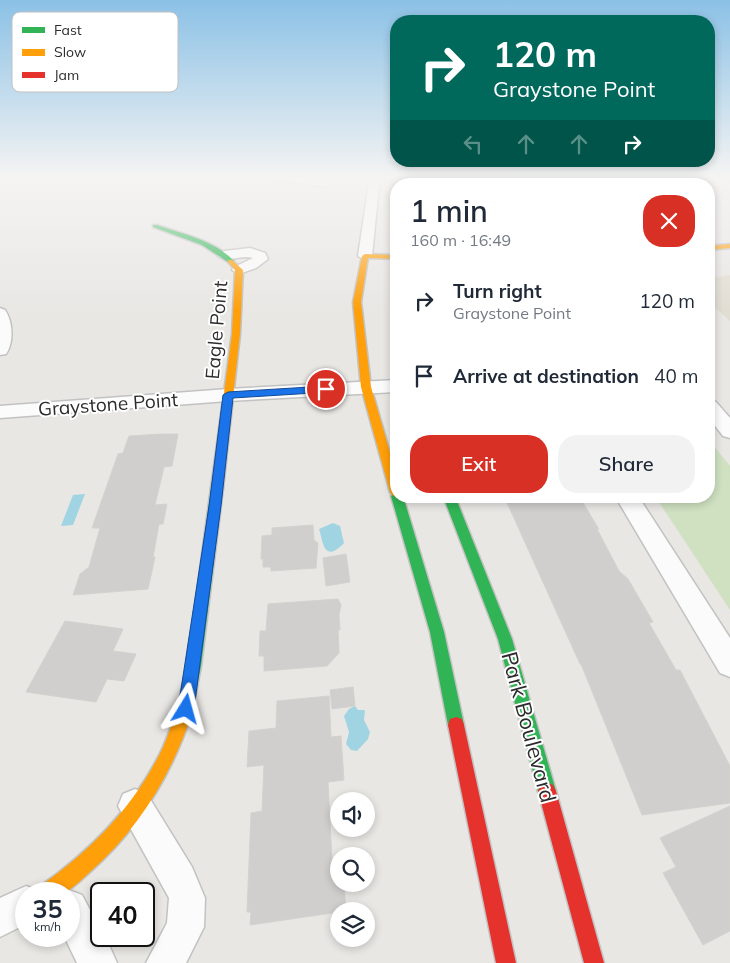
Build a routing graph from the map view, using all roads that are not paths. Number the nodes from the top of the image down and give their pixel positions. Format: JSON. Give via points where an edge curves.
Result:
{"nodes":[{"id":1,"x":369,"y":221,"type":"edge"},
{"id":2,"x":154,"y":226,"type":"dead end"},
{"id":3,"x":730,"y":246,"type":"edge"},
{"id":4,"x":715,"y":247,"type":"edge"},
{"id":5,"x":224,"y":255,"type":"junction"},
{"id":6,"x":365,"y":256,"type":"junction"},
{"id":7,"x":390,"y":257,"type":"edge"},
{"id":8,"x":239,"y":270,"type":"junction"},
{"id":9,"x":1,"y":319,"type":"edge"},
{"id":10,"x":1,"y":346,"type":"edge"},
{"id":11,"x":390,"y":386,"type":"edge"},
{"id":12,"x":366,"y":387,"type":"junction"},
{"id":13,"x":228,"y":395,"type":"junction"},
{"id":14,"x":0,"y":412,"type":"edge"},
{"id":15,"x":715,"y":413,"type":"edge"},
{"id":16,"x":730,"y":431,"type":"edge"},
{"id":17,"x":390,"y":471,"type":"edge"},
{"id":18,"x":399,"y":503,"type":"edge"},
{"id":19,"x":452,"y":503,"type":"edge"},
{"id":20,"x":630,"y":503,"type":"edge"},
{"id":21,"x":730,"y":662,"type":"edge"},
{"id":22,"x":135,"y":806,"type":"junction"},
{"id":23,"x":71,"y":882,"type":"edge"},
{"id":24,"x":15,"y":910,"type":"edge"},
{"id":25,"x":0,"y":918,"type":"edge"},
{"id":26,"x":80,"y":933,"type":"edge"},
{"id":27,"x":98,"y":963,"type":"edge"},
{"id":28,"x":165,"y":963,"type":"edge"},
{"id":29,"x":506,"y":963,"type":"edge"},
{"id":30,"x":594,"y":963,"type":"edge"}],
"edges":[{"from":1,"to":6,"type":"street"},
{"from":2,"to":5,"type":"street","name":"Eagle Point"},
{"from":3,"to":4,"type":"street"},
{"from":5,"to":8,"type":"street","name":"Eagle Point"},
{"from":5,"to":8,"type":"street","via":[[250,252],[260,256],[257,262]]},
{"from":6,"to":7,"type":"street"},
{"from":6,"to":12,"type":"street","via":[[366,273],[357,302]]},
{"from":8,"to":13,"type":"street","name":"Eagle Point","via":[[237,322]]},
{"from":9,"to":10,"type":"street"},
{"from":11,"to":12,"type":"street","name":"Graystone Point"},
{"from":12,"to":13,"type":"street","name":"Graystone Point"},
{"from":12,"to":17,"type":"street"},
{"from":13,"to":14,"type":"street","name":"Graystone Point"},
{"from":13,"to":22,"type":"street","name":"Eagle Point","via":[[186,709],[173,748],[150,788]]},
{"from":15,"to":16,"type":"street"},
{"from":18,"to":29,"type":"street","via":[[437,632]]},
{"from":19,"to":30,"type":"street","name":"Park Boulevard","via":[[505,639]]},
{"from":20,"to":21,"type":"street"},
{"from":22,"to":23,"type":"street","name":"Eagle Point"},
{"from":22,"to":28,"type":"street","via":[[187,898],[185,927]]},
{"from":24,"to":25,"type":"street"},
{"from":26,"to":27,"type":"street"}]}
